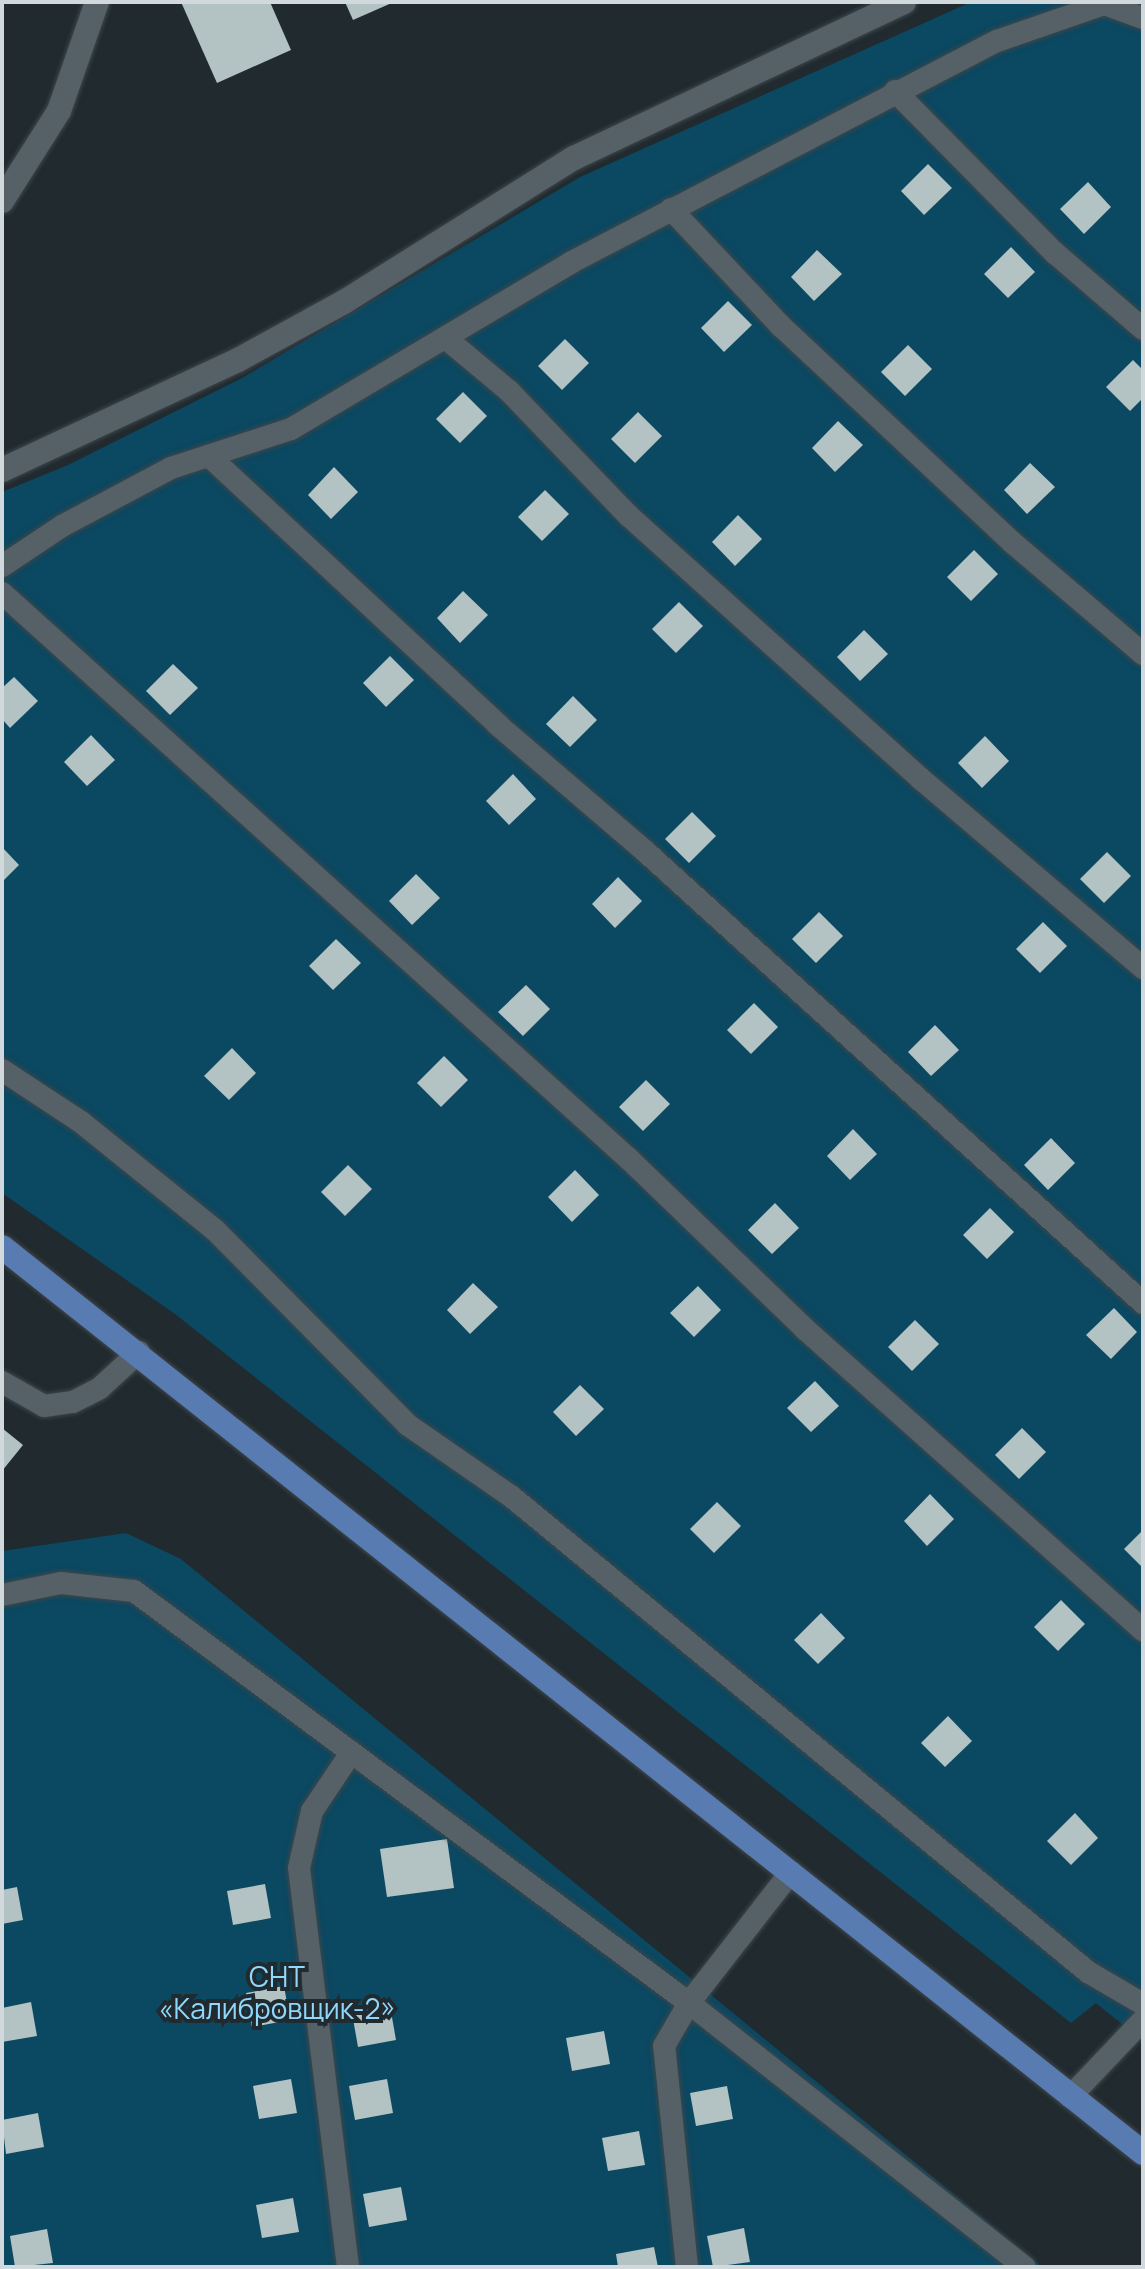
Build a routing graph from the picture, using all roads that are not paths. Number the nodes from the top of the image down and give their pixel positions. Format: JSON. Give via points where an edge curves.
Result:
{"nodes":[{"id":1,"x":97,"y":2,"type":"edge"},
{"id":2,"x":904,"y":2,"type":"edge"},
{"id":3,"x":1143,"y":18,"type":"edge"},
{"id":4,"x":895,"y":91,"type":"junction"},
{"id":5,"x":2,"y":201,"type":"edge"},
{"id":6,"x":671,"y":209,"type":"junction"},
{"id":7,"x":1143,"y":329,"type":"edge"},
{"id":8,"x":448,"y":340,"type":"junction"},
{"id":9,"x":209,"y":456,"type":"junction"},
{"id":10,"x":2,"y":470,"type":"edge"},
{"id":11,"x":2,"y":566,"type":"edge"},
{"id":12,"x":2,"y":593,"type":"edge"},
{"id":13,"x":1143,"y":654,"type":"edge"},
{"id":14,"x":1143,"y":968,"type":"edge"},
{"id":15,"x":2,"y":1070,"type":"edge"},
{"id":16,"x":2,"y":1247,"type":"edge"},
{"id":17,"x":1143,"y":1303,"type":"edge"},
{"id":18,"x":139,"y":1352,"type":"junction"},
{"id":19,"x":2,"y":1382,"type":"edge"},
{"id":20,"x":2,"y":1595,"type":"edge"},
{"id":21,"x":1143,"y":1630,"type":"edge"},
{"id":22,"x":351,"y":1753,"type":"junction"},
{"id":23,"x":791,"y":1872,"type":"junction"},
{"id":24,"x":689,"y":2003,"type":"junction"},
{"id":25,"x":1143,"y":2004,"type":"edge"},
{"id":26,"x":1143,"y":2020,"type":"edge"},
{"id":27,"x":1070,"y":2097,"type":"junction"},
{"id":28,"x":1143,"y":2153,"type":"edge"},
{"id":29,"x":348,"y":2267,"type":"edge"},
{"id":30,"x":687,"y":2267,"type":"edge"},
{"id":31,"x":1025,"y":2267,"type":"edge"}],
"edges":[{"from":1,"to":5,"type":"street","via":[[59,111]]},
{"from":2,"to":10,"type":"street","via":[[574,158],[344,302],[238,360]]},
{"from":3,"to":4,"type":"lane","via":[[1104,4],[997,41]]},
{"from":4,"to":6,"type":"lane"},
{"from":4,"to":7,"type":"lane","via":[[1055,253]]},
{"from":6,"to":8,"type":"lane","via":[[572,262]]},
{"from":6,"to":13,"type":"lane","via":[[792,337],[1013,543]]},
{"from":8,"to":9,"type":"lane","via":[[291,429]]},
{"from":8,"to":14,"type":"lane","via":[[509,391],[629,516],[921,779]]},
{"from":9,"to":11,"type":"lane","via":[[144,483]]},
{"from":9,"to":17,"type":"lane","via":[[498,725],[658,862]]},
{"from":12,"to":21,"type":"lane","via":[[630,1160],[805,1329]]},
{"from":15,"to":25,"type":"lane","via":[[81,1122],[215,1230],[408,1425],[512,1497],[1088,1972]]},
{"from":16,"to":18,"type":"main road"},
{"from":18,"to":19,"type":"lane","via":[[100,1388],[73,1402],[44,1406]]},
{"from":18,"to":23,"type":"main road"},
{"from":20,"to":22,"type":"lane","via":[[61,1583],[134,1591]]},
{"from":22,"to":24,"type":"lane"},
{"from":22,"to":29,"type":"lane","via":[[312,1811],[299,1868]]},
{"from":23,"to":24,"type":"lane"},
{"from":23,"to":27,"type":"main road"},
{"from":24,"to":30,"type":"lane","via":[[664,2046]]},
{"from":24,"to":31,"type":"lane"},
{"from":26,"to":27,"type":"lane"},
{"from":27,"to":28,"type":"main road"}]}
